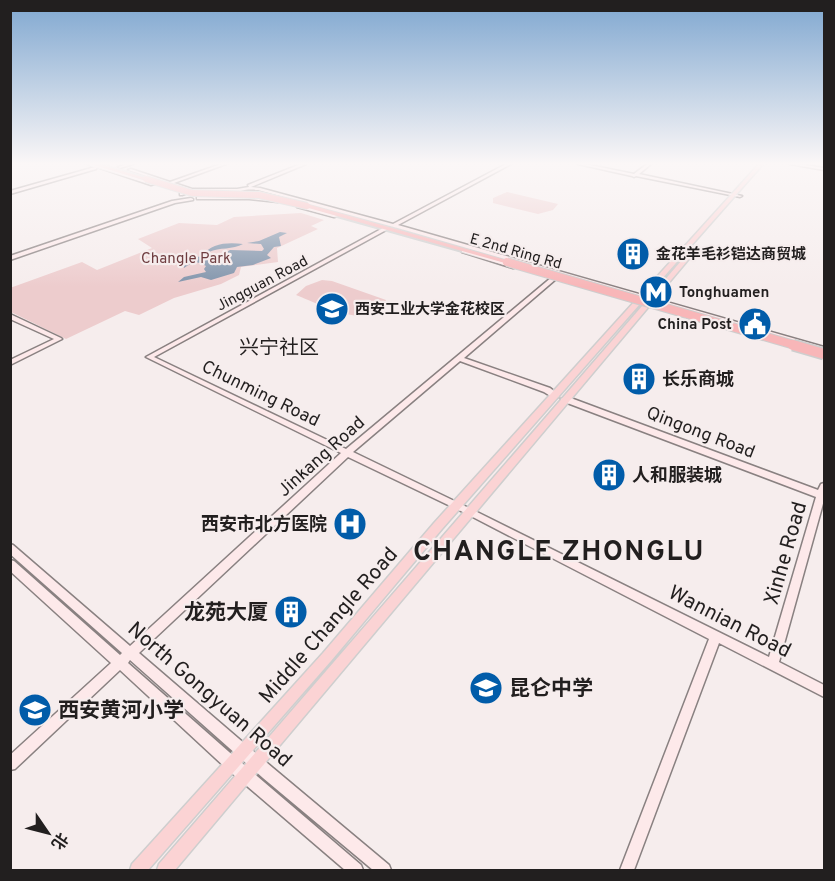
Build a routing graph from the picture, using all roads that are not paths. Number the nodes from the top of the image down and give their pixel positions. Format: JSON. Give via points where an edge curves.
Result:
{"nodes":[{"id":1,"x":160,"y":205,"type":"edge"},
{"id":2,"x":165,"y":205,"type":"edge"},
{"id":3,"x":299,"y":205,"type":"edge"},
{"id":4,"x":308,"y":205,"type":"edge"},
{"id":5,"x":313,"y":205,"type":"edge"},
{"id":6,"x":432,"y":205,"type":"edge"},
{"id":7,"x":725,"y":205,"type":"edge"},
{"id":8,"x":728,"y":205,"type":"edge"},
{"id":9,"x":334,"y":212,"type":"junction"},
{"id":10,"x":354,"y":218,"type":"junction"},
{"id":11,"x":395,"y":225,"type":"junction"},
{"id":12,"x":385,"y":229,"type":"junction"},
{"id":13,"x":483,"y":255,"type":"junction"},
{"id":14,"x":10,"y":257,"type":"edge"},
{"id":15,"x":496,"y":258,"type":"junction"},
{"id":16,"x":508,"y":261,"type":"junction"},
{"id":17,"x":554,"y":278,"type":"junction"},
{"id":18,"x":646,"y":301,"type":"junction"},
{"id":19,"x":10,"y":316,"type":"edge"},
{"id":20,"x":825,"y":352,"type":"edge"},
{"id":21,"x":149,"y":357,"type":"joint"},
{"id":22,"x":459,"y":358,"type":"junction"},
{"id":23,"x":10,"y":363,"type":"edge"},
{"id":24,"x":560,"y":397,"type":"junction"},
{"id":25,"x":348,"y":452,"type":"junction"},
{"id":26,"x":824,"y":493,"type":"edge"},
{"id":27,"x":457,"y":506,"type":"junction"},
{"id":28,"x":470,"y":512,"type":"junction"},
{"id":29,"x":10,"y":548,"type":"edge"},
{"id":30,"x":10,"y":564,"type":"edge"},
{"id":31,"x":716,"y":636,"type":"junction"},
{"id":32,"x":125,"y":657,"type":"junction"},
{"id":33,"x":772,"y":665,"type":"junction"},
{"id":34,"x":825,"y":691,"type":"edge"},
{"id":35,"x":244,"y":751,"type":"junction"},
{"id":36,"x":257,"y":763,"type":"junction"},
{"id":37,"x":10,"y":764,"type":"edge"},
{"id":38,"x":232,"y":764,"type":"junction"},
{"id":39,"x":246,"y":775,"type":"junction"},
{"id":40,"x":138,"y":870,"type":"edge"},
{"id":41,"x":165,"y":870,"type":"edge"},
{"id":42,"x":356,"y":870,"type":"edge"},
{"id":43,"x":384,"y":870,"type":"edge"},
{"id":44,"x":627,"y":870,"type":"edge"}],
"edges":[{"from":1,"to":14,"type":"main road"},
{"from":2,"to":14,"type":"main road"},
{"from":3,"to":9,"type":"main road"},
{"from":4,"to":10,"type":"highway","name":"E 2nd Ring Rd","bridge":true},
{"from":5,"to":9,"type":"main road"},
{"from":6,"to":11,"type":"main road"},
{"from":7,"to":18,"type":"main road"},
{"from":8,"to":18,"type":"main road"},
{"from":9,"to":10,"type":"highway"},
{"from":9,"to":11,"type":"main road"},
{"from":9,"to":12,"type":"main road"},
{"from":10,"to":13,"type":"highway","name":"E 2nd Ring Rd"},
{"from":10,"to":16,"type":"highway","name":"E 2nd Ring Rd"},
{"from":11,"to":15,"type":"main road"},
{"from":12,"to":15,"type":"main road"},
{"from":12,"to":21,"type":"main road","name":"Jingguan Road"},
{"from":13,"to":15,"type":"highway"},
{"from":13,"to":16,"type":"highway","name":"E 2nd Ring Rd"},
{"from":15,"to":16,"type":"highway"},
{"from":15,"to":17,"type":"main road"},
{"from":15,"to":18,"type":"main road"},
{"from":16,"to":20,"type":"highway","name":"E 2nd Ring Rd","bridge":true},
{"from":17,"to":18,"type":"main road"},
{"from":17,"to":22,"type":"main road","name":"Jinkang Road"},
{"from":18,"to":20,"type":"main road"},
{"from":18,"to":24,"type":"main road","name":"Middle Changle Road"},
{"from":19,"to":23,"type":"main road","via":[[59,339]]},
{"from":21,"to":25,"type":"main road","name":"Chunming Road"},
{"from":22,"to":24,"type":"main road","name":"Qingong Road"},
{"from":22,"to":25,"type":"main road","name":"Jinkang Road"},
{"from":24,"to":26,"type":"main road","name":"Qingong Road"},
{"from":24,"to":27,"type":"main road","name":"Middle Changle Road"},
{"from":24,"to":28,"type":"main road","name":"Middle Changle Road"},
{"from":25,"to":27,"type":"main road","name":"Chunming Road"},
{"from":25,"to":32,"type":"main road","name":"Jinkang Road"},
{"from":26,"to":33,"type":"main road","name":"Xinhe Road"},
{"from":27,"to":28,"type":"main road","name":"Wannian Road"},
{"from":27,"to":35,"type":"main road","name":"Middle Changle Road"},
{"from":28,"to":31,"type":"main road","name":"Wannian Road"},
{"from":28,"to":36,"type":"main road","name":"Middle Changle Road"},
{"from":29,"to":32,"type":"main road","name":"North Gongyuan Road"},
{"from":30,"to":32,"type":"main road","name":"North Gongyuan Road"},
{"from":31,"to":33,"type":"main road","name":"Wannian Road"},
{"from":31,"to":44,"type":"main road"},
{"from":32,"to":35,"type":"main road","name":"North Gongyuan Road"},
{"from":32,"to":37,"type":"main road","name":"Jinkang Road"},
{"from":32,"to":38,"type":"main road","name":"North Gongyuan Road"},
{"from":33,"to":34,"type":"main road","name":"Wannian Road"},
{"from":35,"to":36,"type":"main road","name":"North Gongyuan Road"},
{"from":35,"to":38,"type":"main road","name":"Middle Changle Road"},
{"from":36,"to":39,"type":"main road","name":"Middle Changle Road"},
{"from":36,"to":43,"type":"main road","name":"North Gongyuan Road"},
{"from":38,"to":39,"type":"main road","name":"North Gongyuan Road"},
{"from":38,"to":40,"type":"main road","name":"Middle Changle Road"},
{"from":39,"to":41,"type":"main road","name":"Middle Changle Road"},
{"from":39,"to":42,"type":"main road","name":"North Gongyuan Road"}]}
